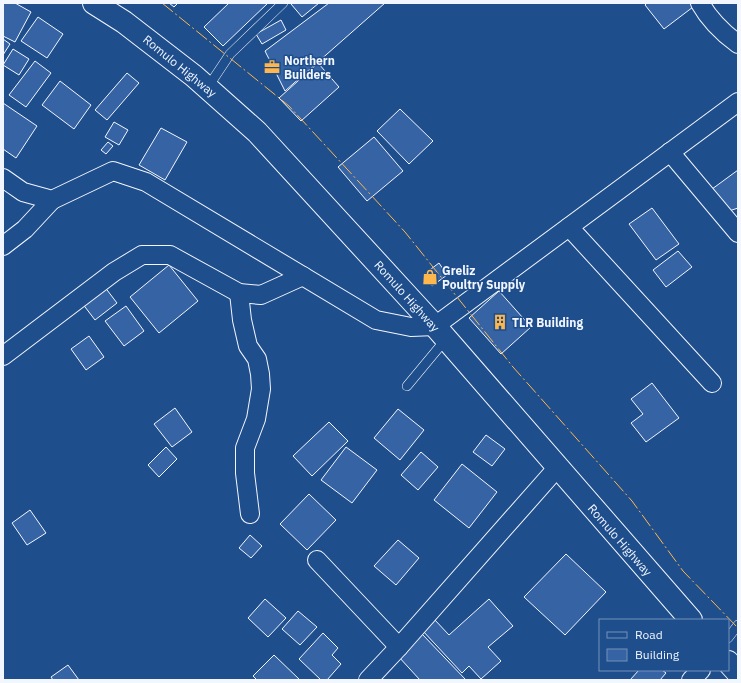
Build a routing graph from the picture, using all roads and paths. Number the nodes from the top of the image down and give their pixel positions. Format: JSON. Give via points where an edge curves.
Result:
{"nodes":[{"id":1,"x":94,"y":3,"type":"edge"},
{"id":2,"x":283,"y":3,"type":"edge"},
{"id":3,"x":700,"y":3,"type":"edge"},
{"id":4,"x":738,"y":44,"type":"edge"},
{"id":5,"x":208,"y":87,"type":"junction"},
{"id":6,"x":738,"y":102,"type":"edge"},
{"id":7,"x":670,"y":152,"type":"junction"},
{"id":8,"x":3,"y":178,"type":"edge"},
{"id":9,"x":52,"y":200,"type":"junction"},
{"id":10,"x":569,"y":227,"type":"junction"},
{"id":11,"x":738,"y":233,"type":"edge"},
{"id":12,"x":3,"y":246,"type":"edge"},
{"id":13,"x":303,"y":276,"type":"junction"},
{"id":14,"x":239,"y":293,"type":"junction"},
{"id":15,"x":441,"y":333,"type":"junction"},
{"id":16,"x":3,"y":356,"type":"edge"},
{"id":17,"x":712,"y":383,"type":"dead end"},
{"id":18,"x":407,"y":386,"type":"dead end"},
{"id":19,"x":557,"y":468,"type":"junction"},
{"id":20,"x":250,"y":514,"type":"dead end"},
{"id":21,"x":317,"y":560,"type":"dead end"},
{"id":22,"x":690,"y":619,"type":"edge"},
{"id":23,"x":738,"y":625,"type":"edge"},
{"id":24,"x":729,"y":637,"type":"edge"},
{"id":25,"x":400,"y":647,"type":"junction"},
{"id":26,"x":729,"y":663,"type":"edge"},
{"id":27,"x":700,"y":671,"type":"edge"},
{"id":28,"x":738,"y":673,"type":"edge"},
{"id":29,"x":368,"y":680,"type":"edge"},
{"id":30,"x":691,"y":680,"type":"edge"}],
"edges":[{"from":1,"to":5,"type":"highway","name":"Romulo Highway","via":[[124,22]]},
{"from":2,"to":5,"type":"lane","via":[[230,54]]},
{"from":3,"to":4,"type":"street","via":[[711,19]]},
{"from":5,"to":15,"type":"highway","name":"Romulo Highway","via":[[258,132]]},
{"from":6,"to":7,"type":"street"},
{"from":7,"to":10,"type":"street"},
{"from":7,"to":11,"type":"street"},
{"from":8,"to":9,"type":"street","via":[[23,192]]},
{"from":9,"to":12,"type":"street","via":[[25,229]]},
{"from":9,"to":13,"type":"street","via":[[113,171],[146,182]]},
{"from":10,"to":15,"type":"street"},
{"from":10,"to":17,"type":"street"},
{"from":13,"to":14,"type":"street","via":[[261,295]]},
{"from":13,"to":15,"type":"street","via":[[376,320]]},
{"from":14,"to":16,"type":"street","via":[[170,255],[142,255],[114,272]]},
{"from":14,"to":20,"type":"street","via":[[242,320],[248,346],[256,359],[261,389],[256,418],[245,448]]},
{"from":15,"to":18,"type":"lane"},
{"from":15,"to":19,"type":"highway","name":"Romulo Highway"},
{"from":19,"to":22,"type":"highway","name":"Romulo Highway"},
{"from":19,"to":25,"type":"street"},
{"from":21,"to":25,"type":"street"},
{"from":23,"to":24,"type":"lane"},
{"from":25,"to":29,"type":"street"},
{"from":26,"to":28,"type":"highway"},
{"from":27,"to":30,"type":"street"}]}
